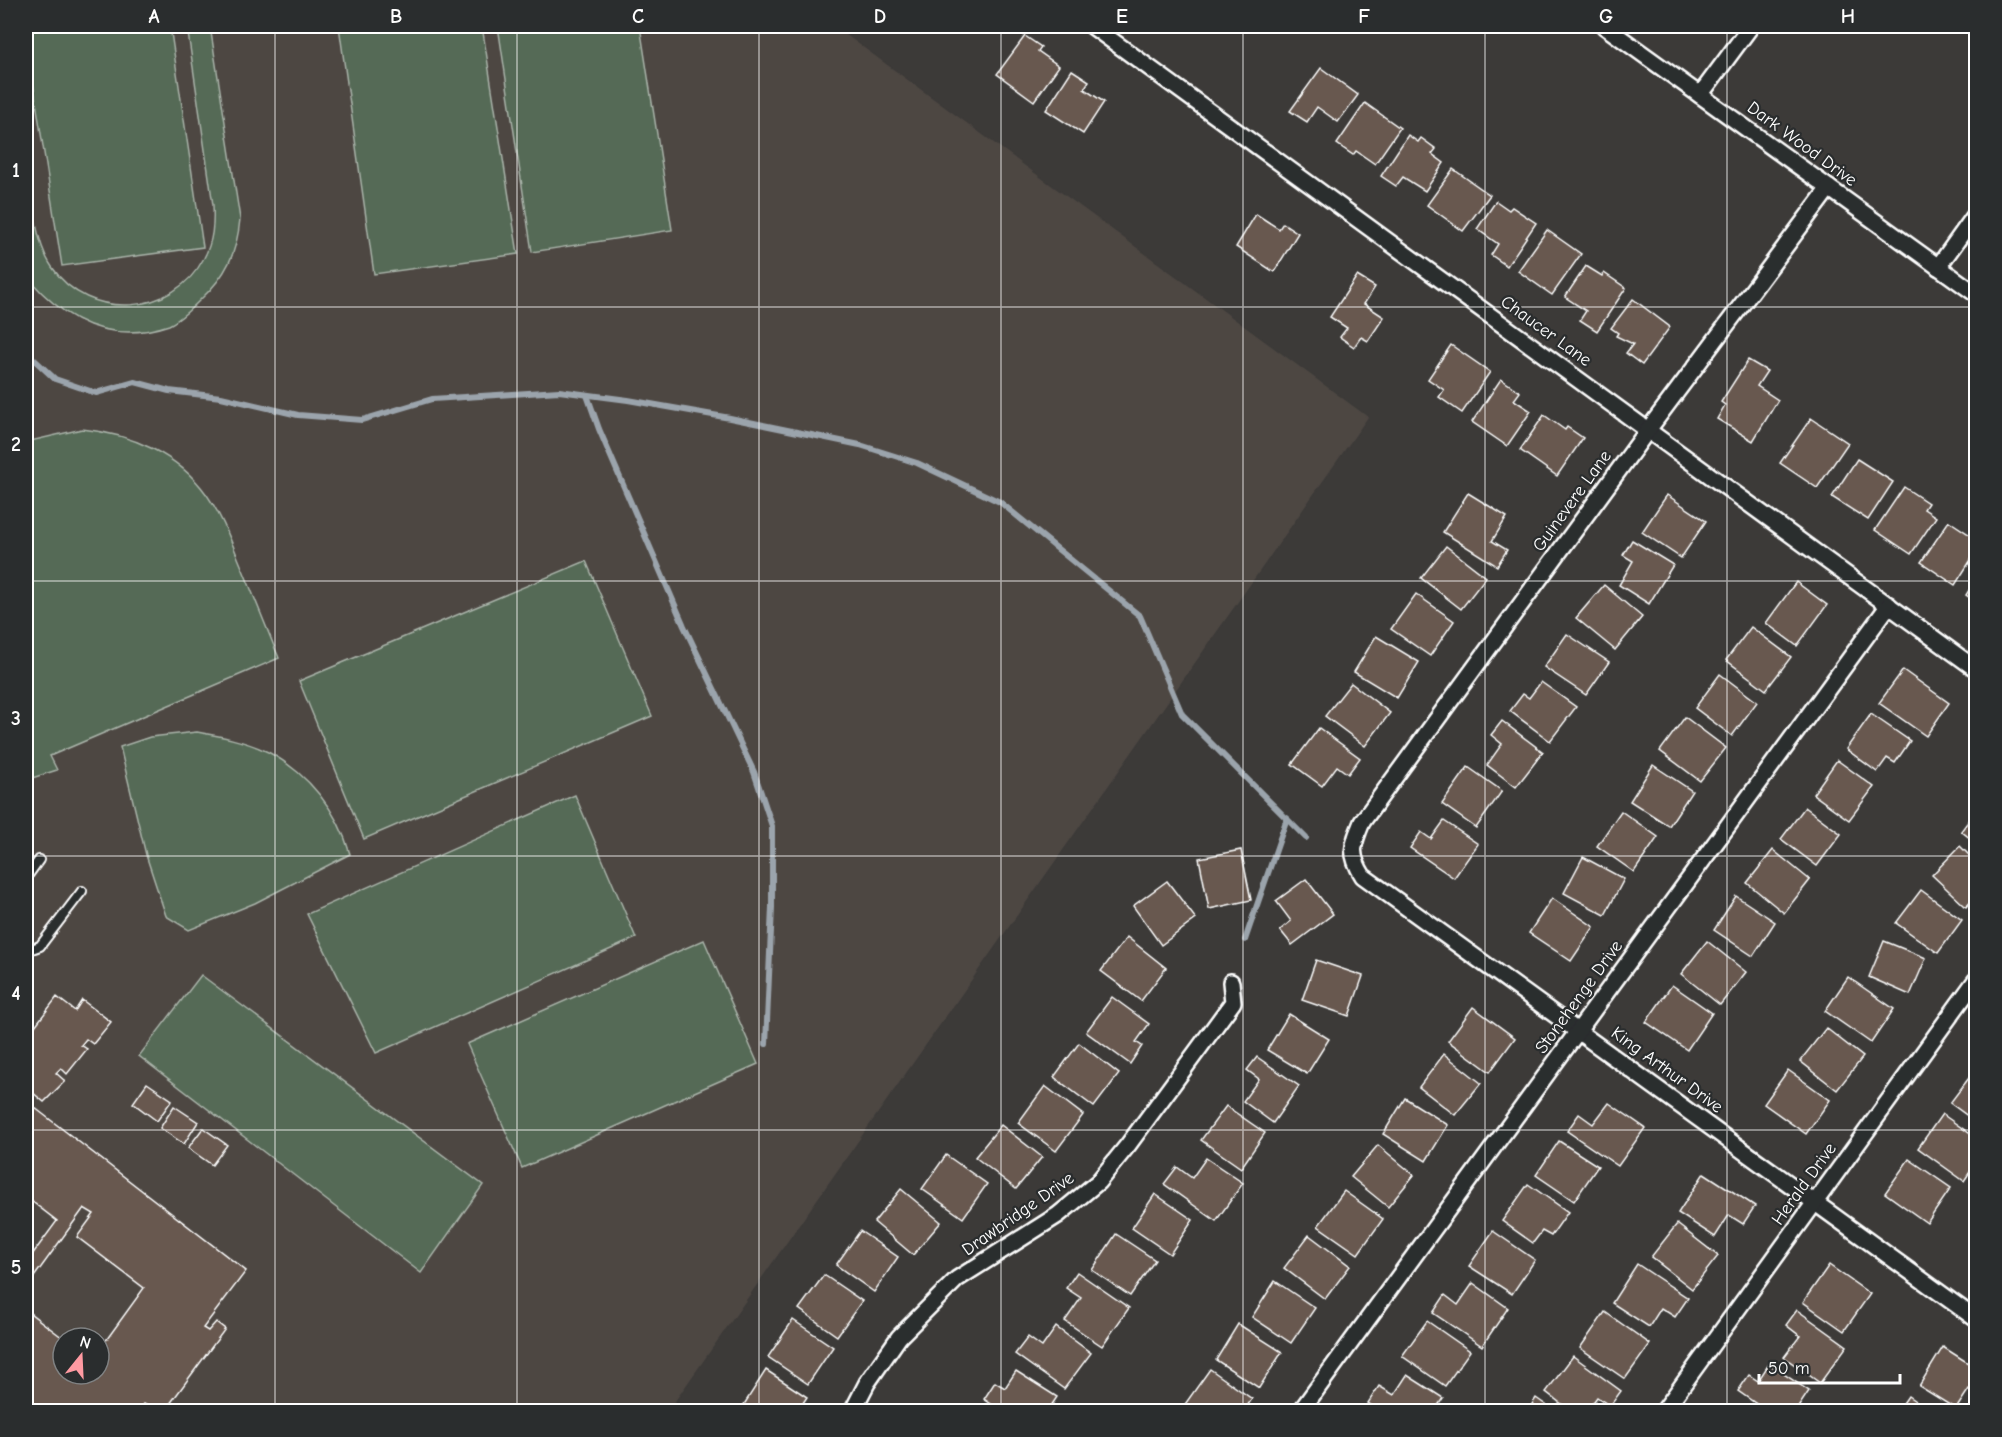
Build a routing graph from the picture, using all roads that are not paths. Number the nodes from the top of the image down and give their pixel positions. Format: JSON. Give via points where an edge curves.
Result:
{"nodes":[{"id":1,"x":1092,"y":26,"type":"edge"},
{"id":2,"x":1604,"y":26,"type":"edge"},
{"id":3,"x":1751,"y":26,"type":"edge"},
{"id":4,"x":1700,"y":95,"type":"junction"},
{"id":5,"x":1829,"y":188,"type":"junction"},
{"id":6,"x":1977,"y":214,"type":"edge"},
{"id":7,"x":1938,"y":267,"type":"junction"},
{"id":8,"x":1977,"y":294,"type":"edge"},
{"id":9,"x":1648,"y":430,"type":"junction"},
{"id":10,"x":1889,"y":605,"type":"junction"},
{"id":11,"x":1977,"y":669,"type":"edge"},
{"id":12,"x":1354,"y":842,"type":"joint"},
{"id":13,"x":39,"y":860,"type":"dead end"},
{"id":14,"x":26,"y":878,"type":"edge"},
{"id":15,"x":82,"y":891,"type":"dead end"},
{"id":16,"x":26,"y":951,"type":"edge"},
{"id":17,"x":1977,"y":980,"type":"edge"},
{"id":18,"x":1231,"y":982,"type":"dead end"},
{"id":19,"x":1578,"y":1030,"type":"junction"},
{"id":20,"x":1815,"y":1203,"type":"junction"},
{"id":21,"x":1977,"y":1319,"type":"edge"},
{"id":22,"x":852,"y":1412,"type":"edge"},
{"id":23,"x":1300,"y":1412,"type":"edge"},
{"id":24,"x":1663,"y":1412,"type":"edge"}],
"edges":[{"from":1,"to":9,"type":"street","name":"Chaucer Lane"},
{"from":2,"to":4,"type":"street","name":"Dark Wood Drive"},
{"from":3,"to":4,"type":"street"},
{"from":4,"to":5,"type":"street","name":"Dark Wood Drive"},
{"from":5,"to":7,"type":"street","name":"Dark Wood Drive"},
{"from":5,"to":9,"type":"street","name":"Guinevere Lane"},
{"from":6,"to":7,"type":"street"},
{"from":7,"to":8,"type":"street","name":"Dark Wood Drive"},
{"from":9,"to":10,"type":"street","name":"Chaucer Lane"},
{"from":9,"to":12,"type":"street","name":"Guinevere Lane","via":[[1362,822]]},
{"from":10,"to":11,"type":"street","name":"Chaucer Lane"},
{"from":10,"to":19,"type":"street","name":"Stonehenge Drive"},
{"from":12,"to":19,"type":"street","name":"King Arthur Drive","via":[[1354,861],[1363,876]]},
{"from":13,"to":14,"type":"lane"},
{"from":15,"to":16,"type":"lane","via":[[40,946]]},
{"from":17,"to":20,"type":"street","name":"Herald Drive"},
{"from":18,"to":22,"type":"street","name":"Drawbridge Drive","via":[[1233,1002],[1098,1182],[1058,1215],[957,1280],[899,1337]]},
{"from":19,"to":20,"type":"street","name":"King Arthur Drive"},
{"from":19,"to":23,"type":"street","name":"Stonehenge Drive"},
{"from":20,"to":21,"type":"street","name":"King Arthur Drive"},
{"from":20,"to":24,"type":"street","name":"Herald Drive"}]}
